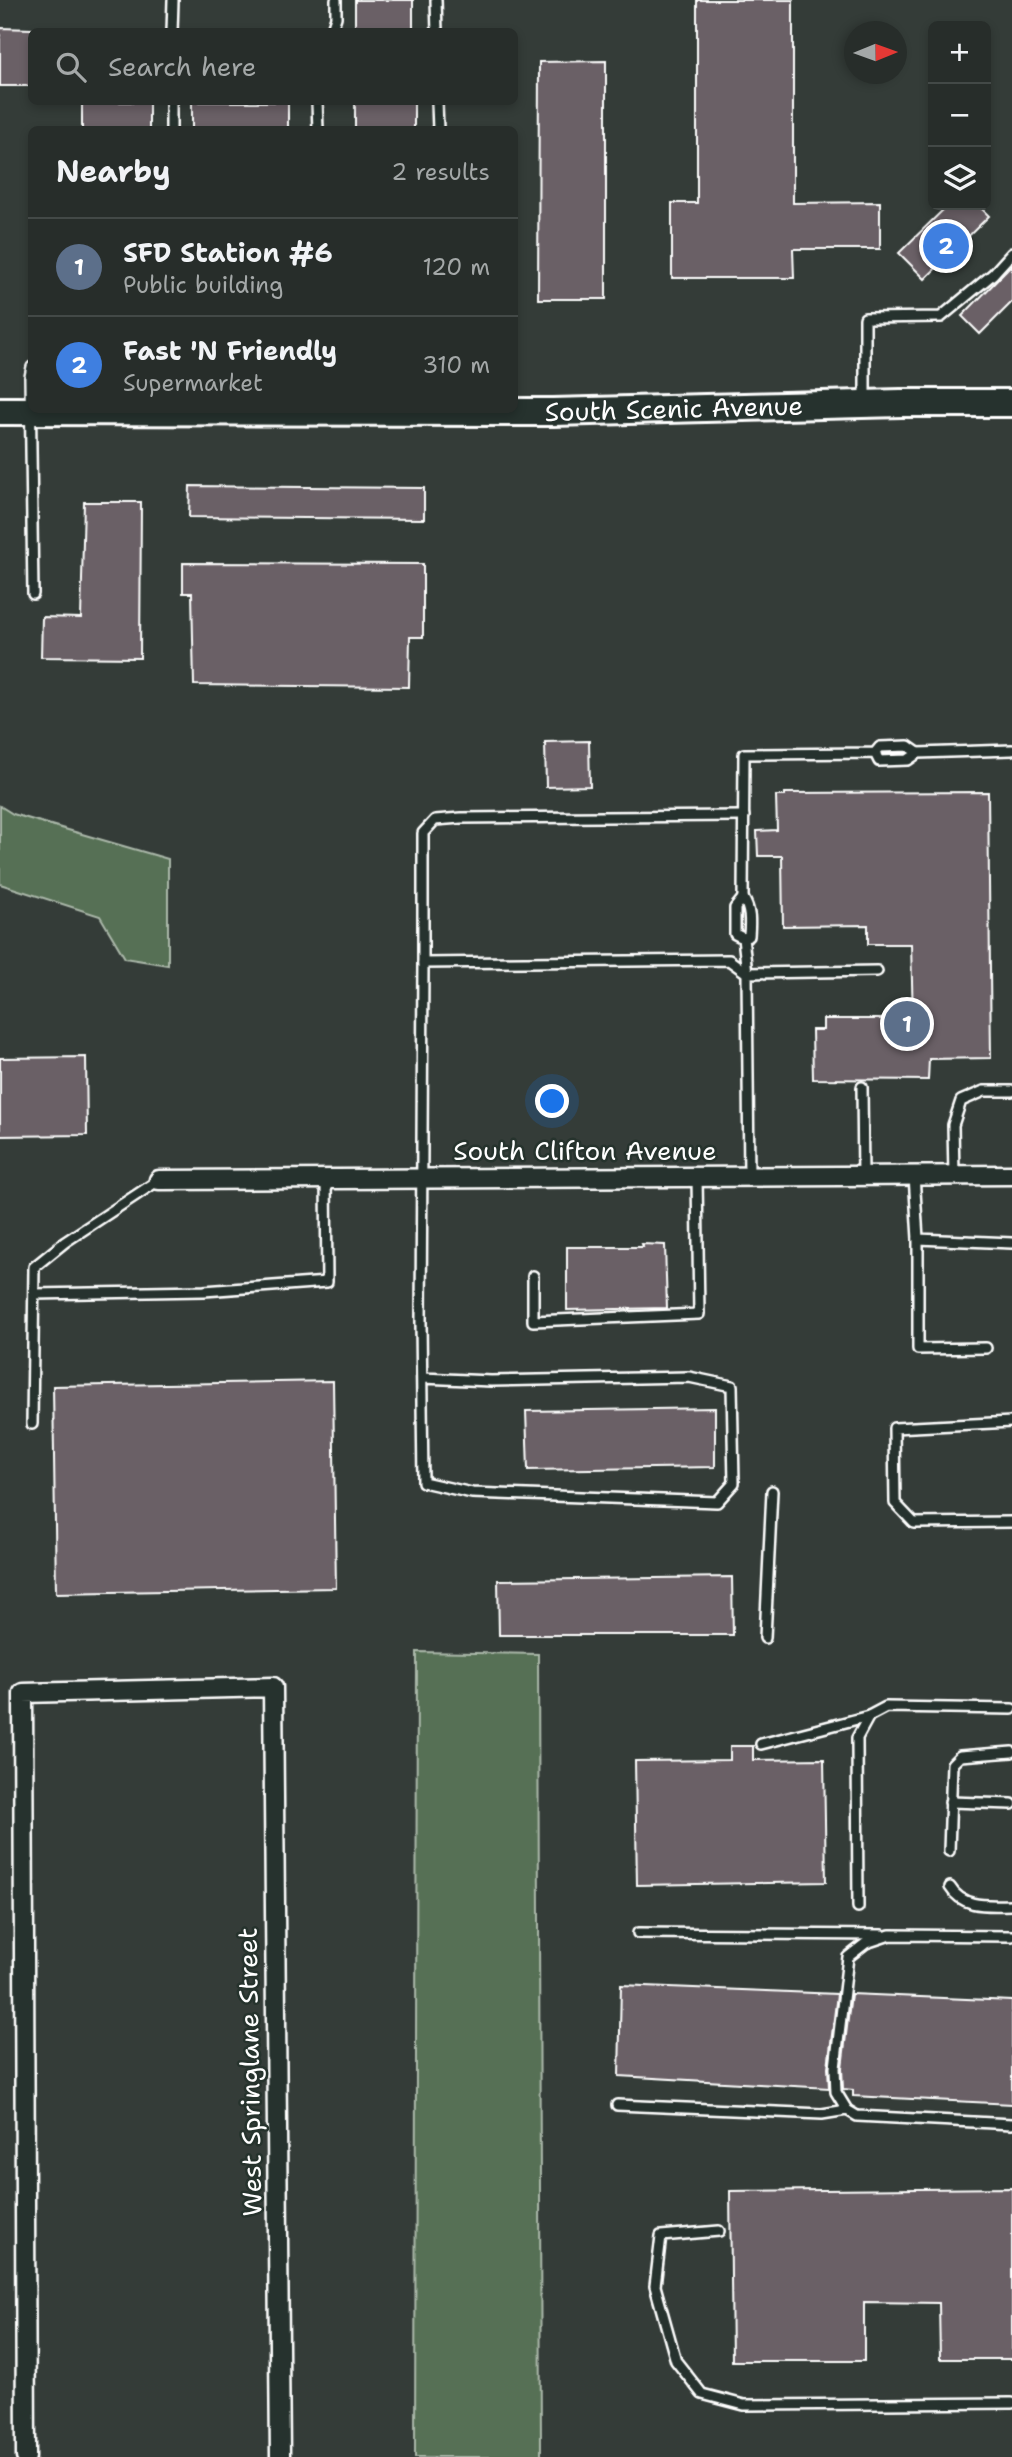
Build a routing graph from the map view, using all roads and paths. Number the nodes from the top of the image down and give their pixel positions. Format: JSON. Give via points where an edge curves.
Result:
{"nodes":[{"id":1,"x":173,"y":0,"type":"edge"},
{"id":2,"x":336,"y":0,"type":"edge"},
{"id":3,"x":436,"y":0,"type":"edge"},
{"id":4,"x":172,"y":28,"type":"edge"},
{"id":5,"x":332,"y":28,"type":"edge"},
{"id":6,"x":437,"y":28,"type":"edge"},
{"id":7,"x":171,"y":105,"type":"edge"},
{"id":8,"x":317,"y":105,"type":"edge"},
{"id":9,"x":438,"y":105,"type":"edge"},
{"id":10,"x":170,"y":126,"type":"edge"},
{"id":11,"x":318,"y":126,"type":"edge"},
{"id":12,"x":438,"y":126,"type":"edge"},
{"id":13,"x":1012,"y":253,"type":"edge"},
{"id":14,"x":1012,"y":403,"type":"edge"},
{"id":15,"x":865,"y":404,"type":"junction"},
{"id":16,"x":0,"y":411,"type":"edge"},
{"id":17,"x":28,"y":411,"type":"edge"},
{"id":18,"x":518,"y":412,"type":"edge"},
{"id":19,"x":31,"y":413,"type":"edge"},
{"id":20,"x":33,"y":594,"type":"dead end"},
{"id":21,"x":1012,"y":750,"type":"edge"},
{"id":22,"x":744,"y":816,"type":"junction"},
{"id":23,"x":743,"y":898,"type":"junction"},
{"id":24,"x":743,"y":938,"type":"junction"},
{"id":25,"x":423,"y":964,"type":"junction"},
{"id":26,"x":877,"y":971,"type":"dead end"},
{"id":27,"x":747,"y":973,"type":"junction"},
{"id":28,"x":862,"y":1087,"type":"dead end"},
{"id":29,"x":1012,"y":1091,"type":"edge"},
{"id":30,"x":914,"y":1175,"type":"junction"},
{"id":31,"x":954,"y":1175,"type":"junction"},
{"id":32,"x":1012,"y":1175,"type":"edge"},
{"id":33,"x":749,"y":1176,"type":"junction"},
{"id":34,"x":863,"y":1176,"type":"junction"},
{"id":35,"x":698,"y":1177,"type":"junction"},
{"id":36,"x":422,"y":1178,"type":"junction"},
{"id":37,"x":326,"y":1179,"type":"junction"},
{"id":38,"x":159,"y":1180,"type":"joint"},
{"id":39,"x":918,"y":1239,"type":"junction"},
{"id":40,"x":1012,"y":1243,"type":"edge"},
{"id":41,"x":533,"y":1276,"type":"dead end"},
{"id":42,"x":34,"y":1294,"type":"junction"},
{"id":43,"x":986,"y":1348,"type":"dead end"},
{"id":44,"x":422,"y":1378,"type":"junction"},
{"id":45,"x":1012,"y":1422,"type":"edge"},
{"id":46,"x":32,"y":1424,"type":"dead end"},
{"id":47,"x":772,"y":1491,"type":"dead end"},
{"id":48,"x":1012,"y":1522,"type":"edge"},
{"id":49,"x":765,"y":1638,"type":"dead end"},
{"id":50,"x":1012,"y":1709,"type":"edge"},
{"id":51,"x":869,"y":1716,"type":"junction"},
{"id":52,"x":761,"y":1744,"type":"dead end"},
{"id":53,"x":1012,"y":1752,"type":"edge"},
{"id":54,"x":950,"y":1802,"type":"junction"},
{"id":55,"x":1012,"y":1804,"type":"edge"},
{"id":56,"x":949,"y":1851,"type":"dead end"},
{"id":57,"x":950,"y":1887,"type":"dead end"},
{"id":58,"x":1012,"y":1905,"type":"edge"},
{"id":59,"x":858,"y":1907,"type":"dead end"},
{"id":60,"x":638,"y":1933,"type":"dead end"},
{"id":61,"x":890,"y":1935,"type":"junction"},
{"id":62,"x":1012,"y":1936,"type":"edge"},
{"id":63,"x":617,"y":2105,"type":"dead end"},
{"id":64,"x":847,"y":2110,"type":"junction"},
{"id":65,"x":1012,"y":2124,"type":"edge"},
{"id":66,"x":719,"y":2231,"type":"dead end"},
{"id":67,"x":1012,"y":2403,"type":"edge"},
{"id":68,"x":26,"y":2457,"type":"edge"},
{"id":69,"x":280,"y":2457,"type":"edge"}],
"edges":[{"from":1,"to":4,"type":"lane"},
{"from":2,"to":5,"type":"lane"},
{"from":3,"to":6,"type":"lane"},
{"from":7,"to":10,"type":"lane"},
{"from":8,"to":11,"type":"lane"},
{"from":9,"to":12,"type":"lane"},
{"from":13,"to":15,"type":"lane","via":[[941,317],[866,318]]},
{"from":14,"to":15,"type":"main road","name":"South Scenic Avenue"},
{"from":15,"to":18,"type":"main road","name":"South Scenic Avenue"},
{"from":16,"to":17,"type":"main road","name":"South Scenic Avenue"},
{"from":19,"to":20,"type":"lane"},
{"from":21,"to":22,"type":"lane","via":[[918,753],[908,760],[879,761],[875,753],[744,754]]},
{"from":22,"to":23,"type":"lane"},
{"from":22,"to":25,"type":"lane","via":[[435,820],[423,834]]},
{"from":23,"to":24,"type":"lane","via":[[749,907],[750,936]]},
{"from":23,"to":24,"type":"lane","via":[[735,908],[735,934]]},
{"from":24,"to":27,"type":"lane"},
{"from":25,"to":27,"type":"lane","via":[[729,960]]},
{"from":25,"to":36,"type":"lane"},
{"from":26,"to":27,"type":"lane"},
{"from":27,"to":33,"type":"lane"},
{"from":28,"to":34,"type":"lane"},
{"from":29,"to":31,"type":"lane","via":[[984,1091],[961,1101],[953,1125]]},
{"from":30,"to":31,"type":"street","name":"South Clifton Avenue"},
{"from":30,"to":34,"type":"street","name":"South Clifton Avenue"},
{"from":30,"to":39,"type":"lane"},
{"from":31,"to":32,"type":"street","name":"South Clifton Avenue"},
{"from":33,"to":34,"type":"street","name":"South Clifton Avenue"},
{"from":33,"to":35,"type":"street","name":"South Clifton Avenue"},
{"from":35,"to":36,"type":"street","name":"South Clifton Avenue"},
{"from":35,"to":41,"type":"lane","via":[[698,1314],[533,1321]]},
{"from":36,"to":37,"type":"street","name":"South Clifton Avenue"},
{"from":36,"to":44,"type":"lane"},
{"from":37,"to":38,"type":"street","name":"South Clifton Avenue"},
{"from":37,"to":42,"type":"lane","via":[[327,1282],[204,1291]]},
{"from":38,"to":42,"type":"lane","via":[[34,1267]]},
{"from":39,"to":40,"type":"lane"},
{"from":39,"to":43,"type":"lane","via":[[918,1349]]},
{"from":42,"to":46,"type":"lane"},
{"from":44,"to":44,"type":"lane","via":[[422,1482],[472,1493],[716,1502],[734,1483],[732,1386],[689,1377]]},
{"from":45,"to":48,"type":"lane","via":[[894,1428],[895,1503],[914,1523]]},
{"from":47,"to":49,"type":"lane"},
{"from":50,"to":51,"type":"lane","via":[[886,1707]]},
{"from":51,"to":52,"type":"lane"},
{"from":51,"to":59,"type":"lane","via":[[857,1738]]},
{"from":53,"to":54,"type":"lane","via":[[960,1756],[952,1764]]},
{"from":54,"to":55,"type":"lane"},
{"from":54,"to":56,"type":"lane"},
{"from":57,"to":58,"type":"lane","via":[[956,1897],[969,1903]]},
{"from":60,"to":61,"type":"lane"},
{"from":61,"to":62,"type":"lane"},
{"from":61,"to":64,"type":"lane","via":[[866,1943],[848,1957],[835,2068],[836,2092]]},
{"from":63,"to":64,"type":"lane","via":[[822,2114]]},
{"from":64,"to":65,"type":"lane","via":[[857,2116]]},
{"from":66,"to":67,"type":"lane","via":[[661,2236],[655,2286],[676,2361],[702,2394],[744,2405]]},
{"from":68,"to":69,"type":"street","name":"West Springlane Street","via":[[23,1693],[273,1687]]}]}
